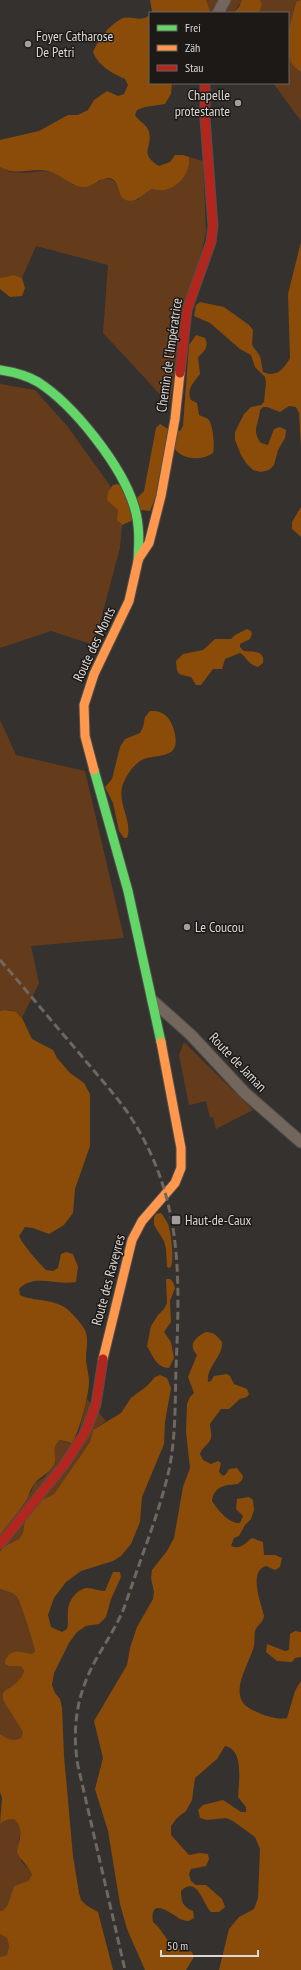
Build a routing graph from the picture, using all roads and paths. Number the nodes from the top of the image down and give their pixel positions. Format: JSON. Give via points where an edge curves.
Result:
{"nodes":[{"id":1,"x":225,"y":0,"type":"edge"},
{"id":2,"x":219,"y":12,"type":"edge"},
{"id":3,"x":205,"y":84,"type":"edge"},
{"id":4,"x":0,"y":370,"type":"edge"},
{"id":5,"x":139,"y":558,"type":"junction"},
{"id":6,"x":150,"y":986,"type":"joint"},
{"id":7,"x":153,"y":1001,"type":"junction"},
{"id":8,"x":301,"y":1142,"type":"edge"},
{"id":9,"x":0,"y":1544,"type":"edge"}],
"edges":[{"from":1,"to":2,"type":"street"},
{"from":3,"to":5,"type":"street","name":"Chemin de l'Impératrice","via":[[205,118],[214,226],[188,310],[168,464],[149,543]]},
{"from":4,"to":5,"type":"street","name":"Route des Monts","via":[[24,374],[46,388],[106,453],[120,474],[132,500],[138,528]]},
{"from":5,"to":6,"type":"street","name":"Route des Monts","via":[[136,579],[124,613],[88,689],[83,717],[90,754],[121,863]]},
{"from":6,"to":7,"type":"street","name":"Route des Raveyres"},
{"from":7,"to":8,"type":"street","name":"Route de Jaman","via":[[191,1035],[245,1093]]},
{"from":7,"to":9,"type":"street","name":"Route des Raveyres","via":[[172,1099],[182,1169],[170,1190],[142,1221],[132,1240],[105,1346],[95,1409],[86,1431],[64,1465]]}]}
